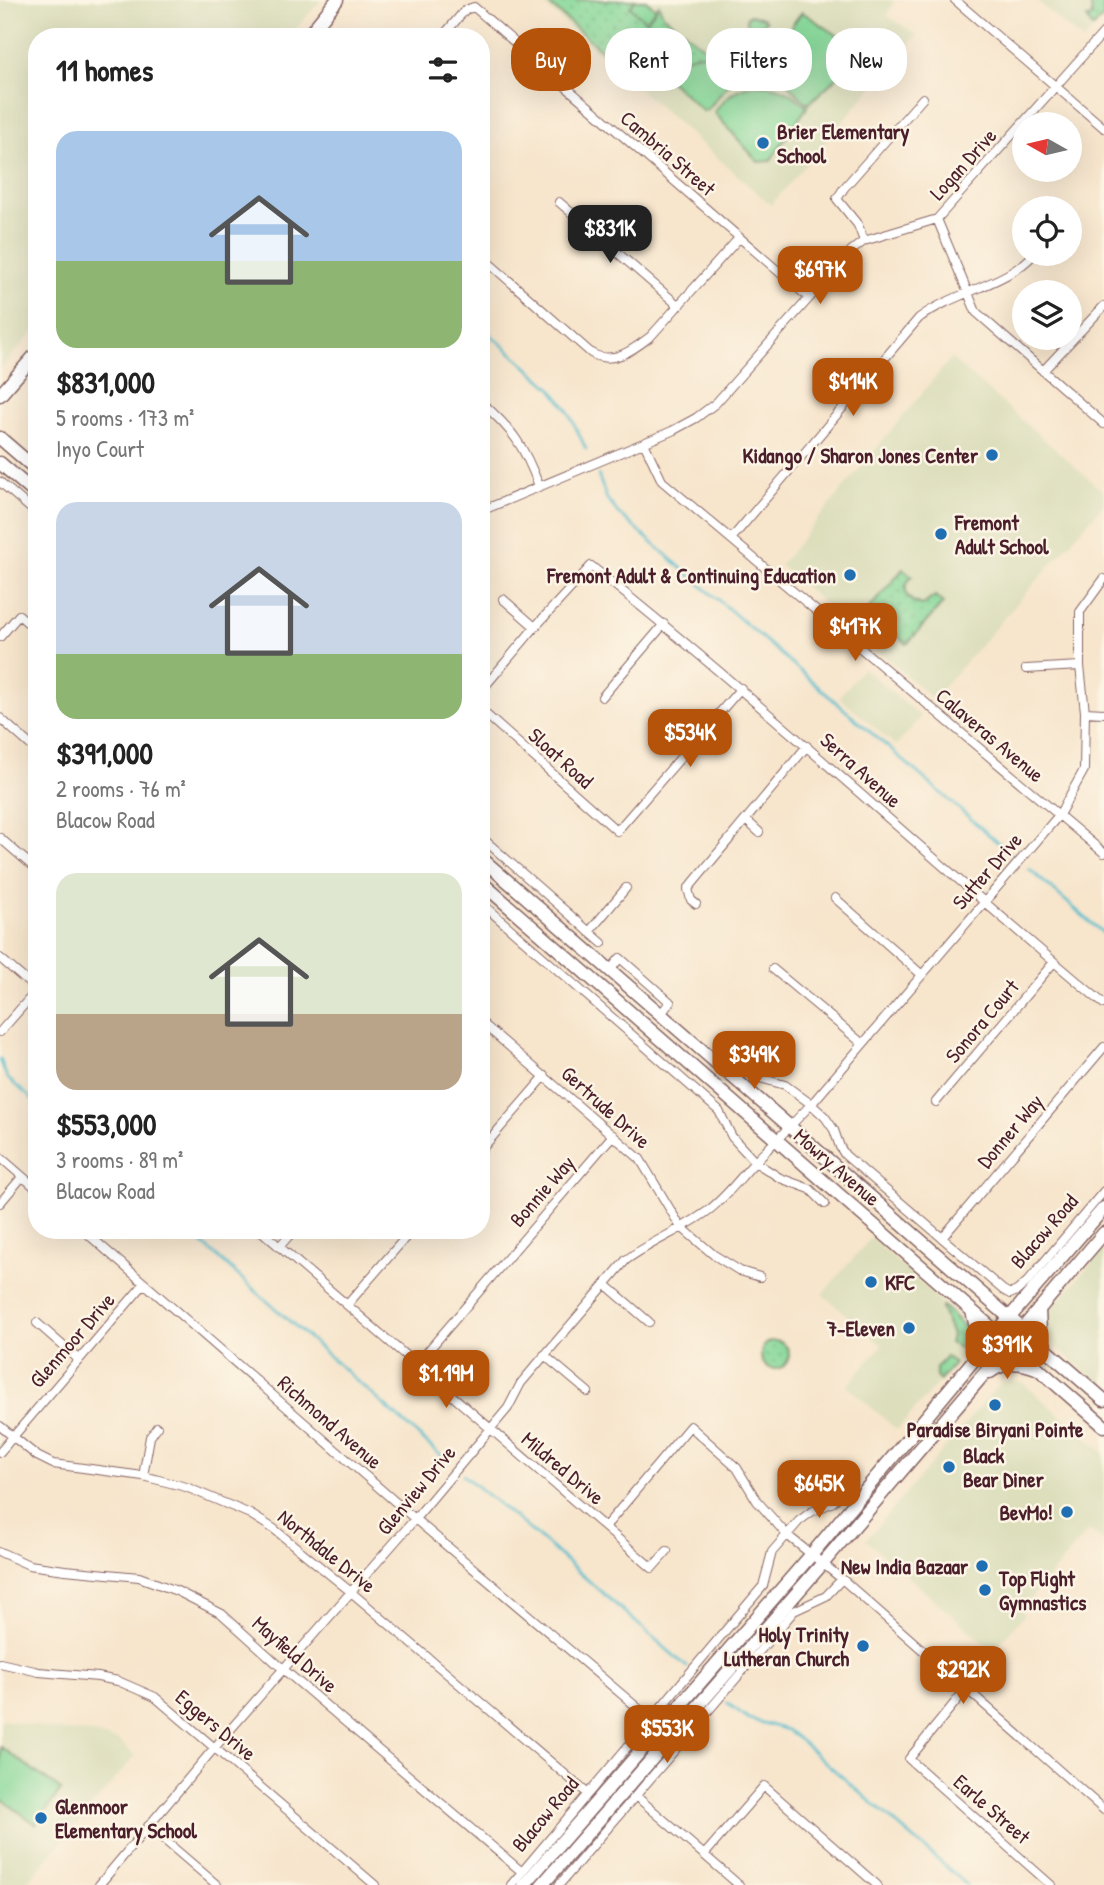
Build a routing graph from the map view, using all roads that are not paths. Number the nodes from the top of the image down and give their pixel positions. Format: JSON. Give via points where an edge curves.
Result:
{"nodes":[{"id":1,"x":337,"y":0,"type":"edge"},
{"id":2,"x":955,"y":0,"type":"edge"},
{"id":3,"x":314,"y":28,"type":"edge"},
{"id":4,"x":450,"y":28,"type":"edge"},
{"id":5,"x":1104,"y":32,"type":"edge"},
{"id":6,"x":1056,"y":87,"type":"junction"},
{"id":7,"x":923,"y":98,"type":"dead end"},
{"id":8,"x":1104,"y":128,"type":"edge"},
{"id":9,"x":559,"y":202,"type":"dead end"},
{"id":10,"x":937,"y":219,"type":"junction"},
{"id":11,"x":738,"y":238,"type":"junction"},
{"id":12,"x":864,"y":241,"type":"junction"},
{"id":13,"x":490,"y":264,"type":"edge"},
{"id":14,"x":1021,"y":266,"type":"edge"},
{"id":15,"x":968,"y":291,"type":"junction"},
{"id":16,"x":808,"y":297,"type":"junction"},
{"id":17,"x":679,"y":306,"type":"junction"},
{"id":18,"x":1104,"y":306,"type":"edge"},
{"id":19,"x":28,"y":363,"type":"edge"},
{"id":20,"x":1043,"y":371,"type":"junction"},
{"id":21,"x":0,"y":395,"type":"edge"},
{"id":22,"x":490,"y":411,"type":"edge"},
{"id":23,"x":1104,"y":424,"type":"edge"},
{"id":24,"x":0,"y":438,"type":"edge"},
{"id":25,"x":644,"y":443,"type":"junction"},
{"id":26,"x":28,"y":462,"type":"edge"},
{"id":27,"x":0,"y":463,"type":"edge"},
{"id":28,"x":0,"y":482,"type":"edge"},
{"id":29,"x":539,"y":486,"type":"junction"},
{"id":30,"x":28,"y":487,"type":"edge"},
{"id":31,"x":28,"y":506,"type":"edge"},
{"id":32,"x":490,"y":507,"type":"edge"},
{"id":33,"x":732,"y":538,"type":"junction"},
{"id":34,"x":1104,"y":579,"type":"edge"},
{"id":35,"x":503,"y":599,"type":"dead end"},
{"id":36,"x":28,"y":623,"type":"edge"},
{"id":37,"x":664,"y":624,"type":"junction"},
{"id":38,"x":534,"y":627,"type":"junction"},
{"id":39,"x":0,"y":638,"type":"edge"},
{"id":40,"x":1080,"y":666,"type":"junction"},
{"id":41,"x":1026,"y":669,"type":"dead end"},
{"id":42,"x":490,"y":680,"type":"edge"},
{"id":43,"x":741,"y":688,"type":"junction"},
{"id":44,"x":602,"y":697,"type":"dead end"},
{"id":45,"x":1085,"y":712,"type":"junction"},
{"id":46,"x":1104,"y":713,"type":"edge"},
{"id":47,"x":0,"y":718,"type":"edge"},
{"id":48,"x":490,"y":718,"type":"edge"},
{"id":49,"x":28,"y":743,"type":"edge"},
{"id":50,"x":807,"y":746,"type":"junction"},
{"id":51,"x":1059,"y":815,"type":"junction"},
{"id":52,"x":746,"y":820,"type":"junction"},
{"id":53,"x":759,"y":832,"type":"dead end"},
{"id":54,"x":0,"y":838,"type":"edge"},
{"id":55,"x":490,"y":845,"type":"edge"},
{"id":56,"x":1104,"y":853,"type":"edge"},
{"id":57,"x":28,"y":862,"type":"edge"},
{"id":58,"x":490,"y":866,"type":"edge"},
{"id":59,"x":626,"y":888,"type":"dead end"},
{"id":60,"x":490,"y":890,"type":"edge"},
{"id":61,"x":835,"y":898,"type":"dead end"},
{"id":62,"x":984,"y":901,"type":"junction"},
{"id":63,"x":696,"y":904,"type":"dead end"},
{"id":64,"x":490,"y":911,"type":"edge"},
{"id":65,"x":589,"y":932,"type":"junction"},
{"id":66,"x":602,"y":943,"type":"dead end"},
{"id":67,"x":0,"y":957,"type":"edge"},
{"id":68,"x":1055,"y":962,"type":"junction"},
{"id":69,"x":773,"y":969,"type":"dead end"},
{"id":70,"x":922,"y":974,"type":"junction"},
{"id":71,"x":28,"y":982,"type":"edge"},
{"id":72,"x":28,"y":1000,"type":"edge"},
{"id":73,"x":1104,"y":1004,"type":"edge"},
{"id":74,"x":490,"y":1030,"type":"edge"},
{"id":75,"x":0,"y":1032,"type":"edge"},
{"id":76,"x":863,"y":1044,"type":"junction"},
{"id":77,"x":721,"y":1045,"type":"dead end"},
{"id":78,"x":1104,"y":1047,"type":"edge"},
{"id":79,"x":545,"y":1076,"type":"junction"},
{"id":80,"x":936,"y":1102,"type":"dead end"},
{"id":81,"x":811,"y":1104,"type":"junction"},
{"id":82,"x":791,"y":1127,"type":"junction"},
{"id":83,"x":613,"y":1135,"type":"junction"},
{"id":84,"x":490,"y":1140,"type":"edge"},
{"id":85,"x":778,"y":1141,"type":"junction"},
{"id":86,"x":0,"y":1157,"type":"edge"},
{"id":87,"x":755,"y":1162,"type":"junction"},
{"id":88,"x":22,"y":1177,"type":"junction"},
{"id":89,"x":28,"y":1182,"type":"edge"},
{"id":90,"x":1104,"y":1191,"type":"edge"},
{"id":91,"x":0,"y":1203,"type":"edge"},
{"id":92,"x":825,"y":1204,"type":"dead end"},
{"id":93,"x":1104,"y":1209,"type":"edge"},
{"id":94,"x":680,"y":1226,"type":"junction"},
{"id":95,"x":1104,"y":1233,"type":"edge"},
{"id":96,"x":942,"y":1238,"type":"junction"},
{"id":97,"x":93,"y":1239,"type":"edge"},
{"id":98,"x":270,"y":1239,"type":"edge"},
{"id":99,"x":286,"y":1239,"type":"edge"},
{"id":100,"x":404,"y":1239,"type":"edge"},
{"id":101,"x":279,"y":1247,"type":"junction"},
{"id":102,"x":760,"y":1277,"type":"dead end"},
{"id":103,"x":144,"y":1284,"type":"junction"},
{"id":104,"x":606,"y":1284,"type":"junction"},
{"id":105,"x":1010,"y":1294,"type":"joint"},
{"id":106,"x":347,"y":1306,"type":"junction"},
{"id":107,"x":1039,"y":1309,"type":"junction"},
{"id":108,"x":972,"y":1310,"type":"junction"},
{"id":109,"x":1009,"y":1317,"type":"junction"},
{"id":110,"x":649,"y":1322,"type":"dead end"},
{"id":111,"x":37,"y":1324,"type":"dead end"},
{"id":112,"x":1022,"y":1329,"type":"junction"},
{"id":113,"x":997,"y":1332,"type":"junction"},
{"id":114,"x":1010,"y":1343,"type":"junction"},
{"id":115,"x":1046,"y":1349,"type":"junction"},
{"id":116,"x":544,"y":1355,"type":"junction"},
{"id":117,"x":975,"y":1358,"type":"junction"},
{"id":118,"x":78,"y":1359,"type":"junction"},
{"id":119,"x":415,"y":1365,"type":"junction"},
{"id":120,"x":1040,"y":1369,"type":"junction"},
{"id":121,"x":974,"y":1385,"type":"junction"},
{"id":122,"x":588,"y":1392,"type":"dead end"},
{"id":123,"x":1104,"y":1400,"type":"edge"},
{"id":124,"x":0,"y":1426,"type":"edge"},
{"id":125,"x":1104,"y":1426,"type":"edge"},
{"id":126,"x":157,"y":1427,"type":"dead end"},
{"id":127,"x":490,"y":1430,"type":"junction"},
{"id":128,"x":13,"y":1437,"type":"junction"},
{"id":129,"x":0,"y":1452,"type":"edge"},
{"id":130,"x":143,"y":1476,"type":"junction"},
{"id":131,"x":842,"y":1483,"type":"dead end"},
{"id":132,"x":415,"y":1519,"type":"junction"},
{"id":133,"x":605,"y":1527,"type":"junction"},
{"id":134,"x":787,"y":1535,"type":"junction"},
{"id":135,"x":667,"y":1550,"type":"dead end"},
{"id":136,"x":0,"y":1552,"type":"edge"},
{"id":137,"x":812,"y":1554,"type":"junction"},
{"id":138,"x":823,"y":1563,"type":"junction"},
{"id":139,"x":842,"y":1579,"type":"junction"},
{"id":140,"x":351,"y":1592,"type":"junction"},
{"id":141,"x":0,"y":1663,"type":"edge"},
{"id":142,"x":283,"y":1668,"type":"junction"},
{"id":143,"x":966,"y":1689,"type":"junction"},
{"id":144,"x":652,"y":1720,"type":"junction"},
{"id":145,"x":215,"y":1747,"type":"junction"},
{"id":146,"x":587,"y":1793,"type":"junction"},
{"id":147,"x":636,"y":1796,"type":"junction"},
{"id":148,"x":1104,"y":1810,"type":"edge"},
{"id":149,"x":148,"y":1826,"type":"junction"},
{"id":150,"x":704,"y":1855,"type":"junction"},
{"id":151,"x":523,"y":1879,"type":"edge"},
{"id":152,"x":99,"y":1885,"type":"edge"},
{"id":153,"x":217,"y":1885,"type":"edge"},
{"id":154,"x":375,"y":1885,"type":"edge"},
{"id":155,"x":510,"y":1885,"type":"edge"},
{"id":156,"x":542,"y":1885,"type":"edge"},
{"id":157,"x":559,"y":1885,"type":"edge"},
{"id":158,"x":739,"y":1885,"type":"edge"},
{"id":159,"x":877,"y":1885,"type":"edge"},
{"id":160,"x":1051,"y":1885,"type":"edge"}],
"edges":[{"from":1,"to":3,"type":"main road"},
{"from":2,"to":6,"type":"street"},
{"from":4,"to":11,"type":"street","name":"Cambria Street","via":[[465,10],[474,7]]},
{"from":5,"to":6,"type":"street","name":"Logan Drive"},
{"from":6,"to":8,"type":"street"},
{"from":6,"to":10,"type":"street","name":"Logan Drive"},
{"from":7,"to":12,"type":"street","via":[[837,199],[858,225]]},
{"from":9,"to":17,"type":"street"},
{"from":10,"to":12,"type":"street","name":"Logan Drive"},
{"from":10,"to":15,"type":"street"},
{"from":11,"to":16,"type":"street","name":"Cambria Street"},
{"from":11,"to":17,"type":"street"},
{"from":12,"to":16,"type":"street","name":"Logan Drive"},
{"from":13,"to":17,"type":"street","via":[[599,358],[611,359],[634,349]]},
{"from":14,"to":15,"type":"street"},
{"from":15,"to":20,"type":"street","via":[[986,323]]},
{"from":15,"to":33,"type":"street","via":[[919,318]]},
{"from":16,"to":25,"type":"street","name":"Logan Drive","via":[[716,403]]},
{"from":18,"to":20,"type":"street"},
{"from":19,"to":21,"type":"main road"},
{"from":20,"to":23,"type":"street"},
{"from":22,"to":29,"type":"street","via":[[515,435]]},
{"from":24,"to":26,"type":"main road"},
{"from":25,"to":29,"type":"street","name":"Logan Drive"},
{"from":25,"to":33,"type":"street","name":"Calaveras Avenue","via":[[662,481]]},
{"from":27,"to":30,"type":"main road"},
{"from":28,"to":31,"type":"street"},
{"from":29,"to":32,"type":"street","name":"Logan Drive"},
{"from":33,"to":51,"type":"street","name":"Calaveras Avenue"},
{"from":34,"to":40,"type":"street","name":"Sutter Drive","via":[[1080,612]]},
{"from":35,"to":38,"type":"street"},
{"from":36,"to":39,"type":"street","via":[[19,615]]},
{"from":37,"to":38,"type":"street","name":"Serra Avenue","via":[[591,566]]},
{"from":37,"to":43,"type":"street","name":"Serra Avenue"},
{"from":37,"to":44,"type":"street"},
{"from":38,"to":42,"type":"street"},
{"from":40,"to":41,"type":"street"},
{"from":40,"to":45,"type":"street","name":"Sutter Drive"},
{"from":43,"to":48,"type":"street","name":"Sloat Road","via":[[617,831]]},
{"from":43,"to":50,"type":"street","name":"Serra Avenue"},
{"from":45,"to":46,"type":"street"},
{"from":45,"to":51,"type":"street","name":"Sutter Drive","via":[[1084,770]]},
{"from":47,"to":49,"type":"street"},
{"from":50,"to":52,"type":"street"},
{"from":50,"to":62,"type":"street","name":"Serra Avenue"},
{"from":51,"to":56,"type":"street","name":"Calaveras Avenue"},
{"from":51,"to":62,"type":"street","name":"Sutter Drive"},
{"from":52,"to":53,"type":"street"},
{"from":52,"to":63,"type":"street","via":[[688,889]]},
{"from":54,"to":57,"type":"street"},
{"from":55,"to":65,"type":"street"},
{"from":58,"to":82,"type":"main road","name":"Mowry Avenue"},
{"from":59,"to":65,"type":"street"},
{"from":60,"to":85,"type":"main road","name":"Mowry Avenue"},
{"from":61,"to":70,"type":"street"},
{"from":62,"to":68,"type":"street","name":"Serra Avenue"},
{"from":62,"to":70,"type":"street","name":"Sutter Drive"},
{"from":64,"to":87,"type":"street","name":"Mowry Avenue","via":[[719,1111],[732,1137]]},
{"from":65,"to":66,"type":"street"},
{"from":67,"to":71,"type":"street"},
{"from":68,"to":73,"type":"street","name":"Serra Avenue"},
{"from":68,"to":80,"type":"street","name":"Sonora Court"},
{"from":69,"to":76,"type":"street"},
{"from":70,"to":76,"type":"street","name":"Sutter Drive"},
{"from":72,"to":75,"type":"street"},
{"from":74,"to":79,"type":"street","name":"Gertrude Drive"},
{"from":76,"to":81,"type":"street","name":"Sutter Drive"},
{"from":77,"to":81,"type":"street","name":"Mowry Avenue","via":[[760,1078],[792,1088]]},
{"from":78,"to":96,"type":"street","name":"Donner Way"},
{"from":79,"to":83,"type":"street","name":"Gertrude Drive"},
{"from":79,"to":84,"type":"street"},
{"from":81,"to":82,"type":"street","name":"Sutter Drive"},
{"from":81,"to":96,"type":"street","name":"Mowry Avenue","via":[[834,1129],[845,1155]]},
{"from":82,"to":85,"type":"street","name":"Sutter Drive"},
{"from":82,"to":109,"type":"main road","name":"Mowry Avenue"},
{"from":83,"to":94,"type":"street","name":"Gertrude Drive","via":[[640,1159]]},
{"from":83,"to":119,"type":"street","name":"Bonnie Way"},
{"from":85,"to":87,"type":"street","name":"Glenview Drive"},
{"from":85,"to":108,"type":"main road","name":"Mowry Avenue"},
{"from":86,"to":88,"type":"street"},
{"from":87,"to":92,"type":"street","name":"Mowry Avenue","via":[[810,1189]]},
{"from":87,"to":94,"type":"street","name":"Glenview Drive","via":[[724,1198]]},
{"from":88,"to":89,"type":"street"},
{"from":88,"to":91,"type":"street"},
{"from":90,"to":105,"type":"street","name":"Blacow Road","via":[[1028,1281]]},
{"from":93,"to":109,"type":"main road","name":"Blacow Road"},
{"from":94,"to":102,"type":"street","name":"Gertrude Drive","via":[[714,1255]]},
{"from":94,"to":104,"type":"street","name":"Glenview Drive","via":[[626,1260]]},
{"from":95,"to":107,"type":"main road","name":"Blacow Road"},
{"from":96,"to":105,"type":"street","name":"Mowry Avenue"},
{"from":97,"to":103,"type":"street","name":"Richmond Avenue"},
{"from":98,"to":101,"type":"street","name":"Mildred Drive"},
{"from":99,"to":101,"type":"street"},
{"from":100,"to":106,"type":"street"},
{"from":101,"to":106,"type":"street","name":"Mildred Drive"},
{"from":103,"to":118,"type":"street","name":"Glenmoor Drive"},
{"from":103,"to":132,"type":"street","name":"Richmond Avenue"},
{"from":104,"to":110,"type":"street"},
{"from":104,"to":116,"type":"street","name":"Glenview Drive"},
{"from":106,"to":119,"type":"street","name":"Mildred Drive"},
{"from":107,"to":112,"type":"main road","name":"Blacow Road"},
{"from":107,"to":115,"type":"main road"},
{"from":108,"to":113,"type":"main road","name":"Mowry Avenue"},
{"from":108,"to":117,"type":"main road","via":[[979,1339]]},
{"from":109,"to":112,"type":"main road","name":"Mowry Avenue"},
{"from":109,"to":113,"type":"main road","name":"Blacow Road"},
{"from":111,"to":118,"type":"street"},
{"from":112,"to":114,"type":"main road","name":"Blacow Road"},
{"from":112,"to":115,"type":"main road","name":"Mowry Avenue"},
{"from":113,"to":114,"type":"main road","name":"Mowry Avenue"},
{"from":113,"to":117,"type":"main road","name":"Blacow Road"},
{"from":114,"to":120,"type":"main road","name":"Mowry Avenue"},
{"from":114,"to":121,"type":"main road","name":"Blacow Road"},
{"from":115,"to":123,"type":"main road","name":"Mowry Avenue"},
{"from":116,"to":122,"type":"street"},
{"from":116,"to":127,"type":"street","name":"Glenview Drive"},
{"from":117,"to":137,"type":"main road","name":"Blacow Road"},
{"from":118,"to":128,"type":"street","name":"Glenmoor Drive"},
{"from":119,"to":127,"type":"street","name":"Mildred Drive"},
{"from":120,"to":121,"type":"main road","via":[[1006,1363]]},
{"from":120,"to":125,"type":"main road","name":"Mowry Avenue"},
{"from":121,"to":138,"type":"main road","name":"Blacow Road"},
{"from":124,"to":128,"type":"street","name":"Northdale Drive"},
{"from":126,"to":130,"type":"street","via":[[150,1437]]},
{"from":127,"to":132,"type":"street","name":"Glenview Drive"},
{"from":127,"to":133,"type":"street","name":"Mildred Drive"},
{"from":128,"to":129,"type":"street","name":"Glenmoor Drive"},
{"from":128,"to":130,"type":"street","name":"Northdale Drive","via":[[53,1464]]},
{"from":130,"to":140,"type":"street","name":"Northdale Drive","via":[[186,1487],[250,1514]]},
{"from":131,"to":134,"type":"street","name":"Blacow Road","via":[[843,1492],[833,1502],[811,1512]]},
{"from":132,"to":140,"type":"street","name":"Glenview Drive"},
{"from":132,"to":144,"type":"street","name":"Richmond Avenue"},
{"from":133,"to":134,"type":"street","via":[[690,1426],[737,1468],[757,1501]]},
{"from":133,"to":135,"type":"street","name":"Mildred Drive","via":[[652,1567]]},
{"from":134,"to":137,"type":"street"},
{"from":134,"to":144,"type":"street","name":"Blacow Road","via":[[772,1552],[764,1586]]},
{"from":136,"to":142,"type":"street","name":"Mayfield Drive","via":[[29,1565],[139,1577],[177,1591],[222,1614]]},
{"from":137,"to":138,"type":"street"},
{"from":137,"to":151,"type":"main road","name":"Blacow Road"},
{"from":138,"to":139,"type":"street"},
{"from":138,"to":156,"type":"main road","name":"Blacow Road"},
{"from":139,"to":143,"type":"street"},
{"from":139,"to":147,"type":"street","via":[[826,1596],[794,1611]]},
{"from":140,"to":142,"type":"street","name":"Glenview Drive"},
{"from":140,"to":146,"type":"street","name":"Northdale Drive"},
{"from":141,"to":145,"type":"street","name":"Eggers Drive","via":[[134,1687],[155,1698]]},
{"from":142,"to":145,"type":"street","name":"Glenview Drive"},
{"from":142,"to":151,"type":"street","name":"Mayfield Drive"},
{"from":143,"to":148,"type":"street"},
{"from":143,"to":160,"type":"street","name":"Earle Street","via":[[909,1759]]},
{"from":144,"to":146,"type":"street","name":"Blacow Road"},
{"from":145,"to":149,"type":"street","name":"Glenview Drive"},
{"from":145,"to":154,"type":"street","name":"Eggers Drive"},
{"from":146,"to":151,"type":"street","name":"Blacow Road"},
{"from":147,"to":150,"type":"street"},
{"from":147,"to":157,"type":"street"},
{"from":149,"to":152,"type":"street","name":"Glenview Drive"},
{"from":149,"to":153,"type":"street"},
{"from":150,"to":158,"type":"street"},
{"from":150,"to":159,"type":"street","via":[[764,1786]]},
{"from":151,"to":155,"type":"street","name":"Blacow Road"}]}
